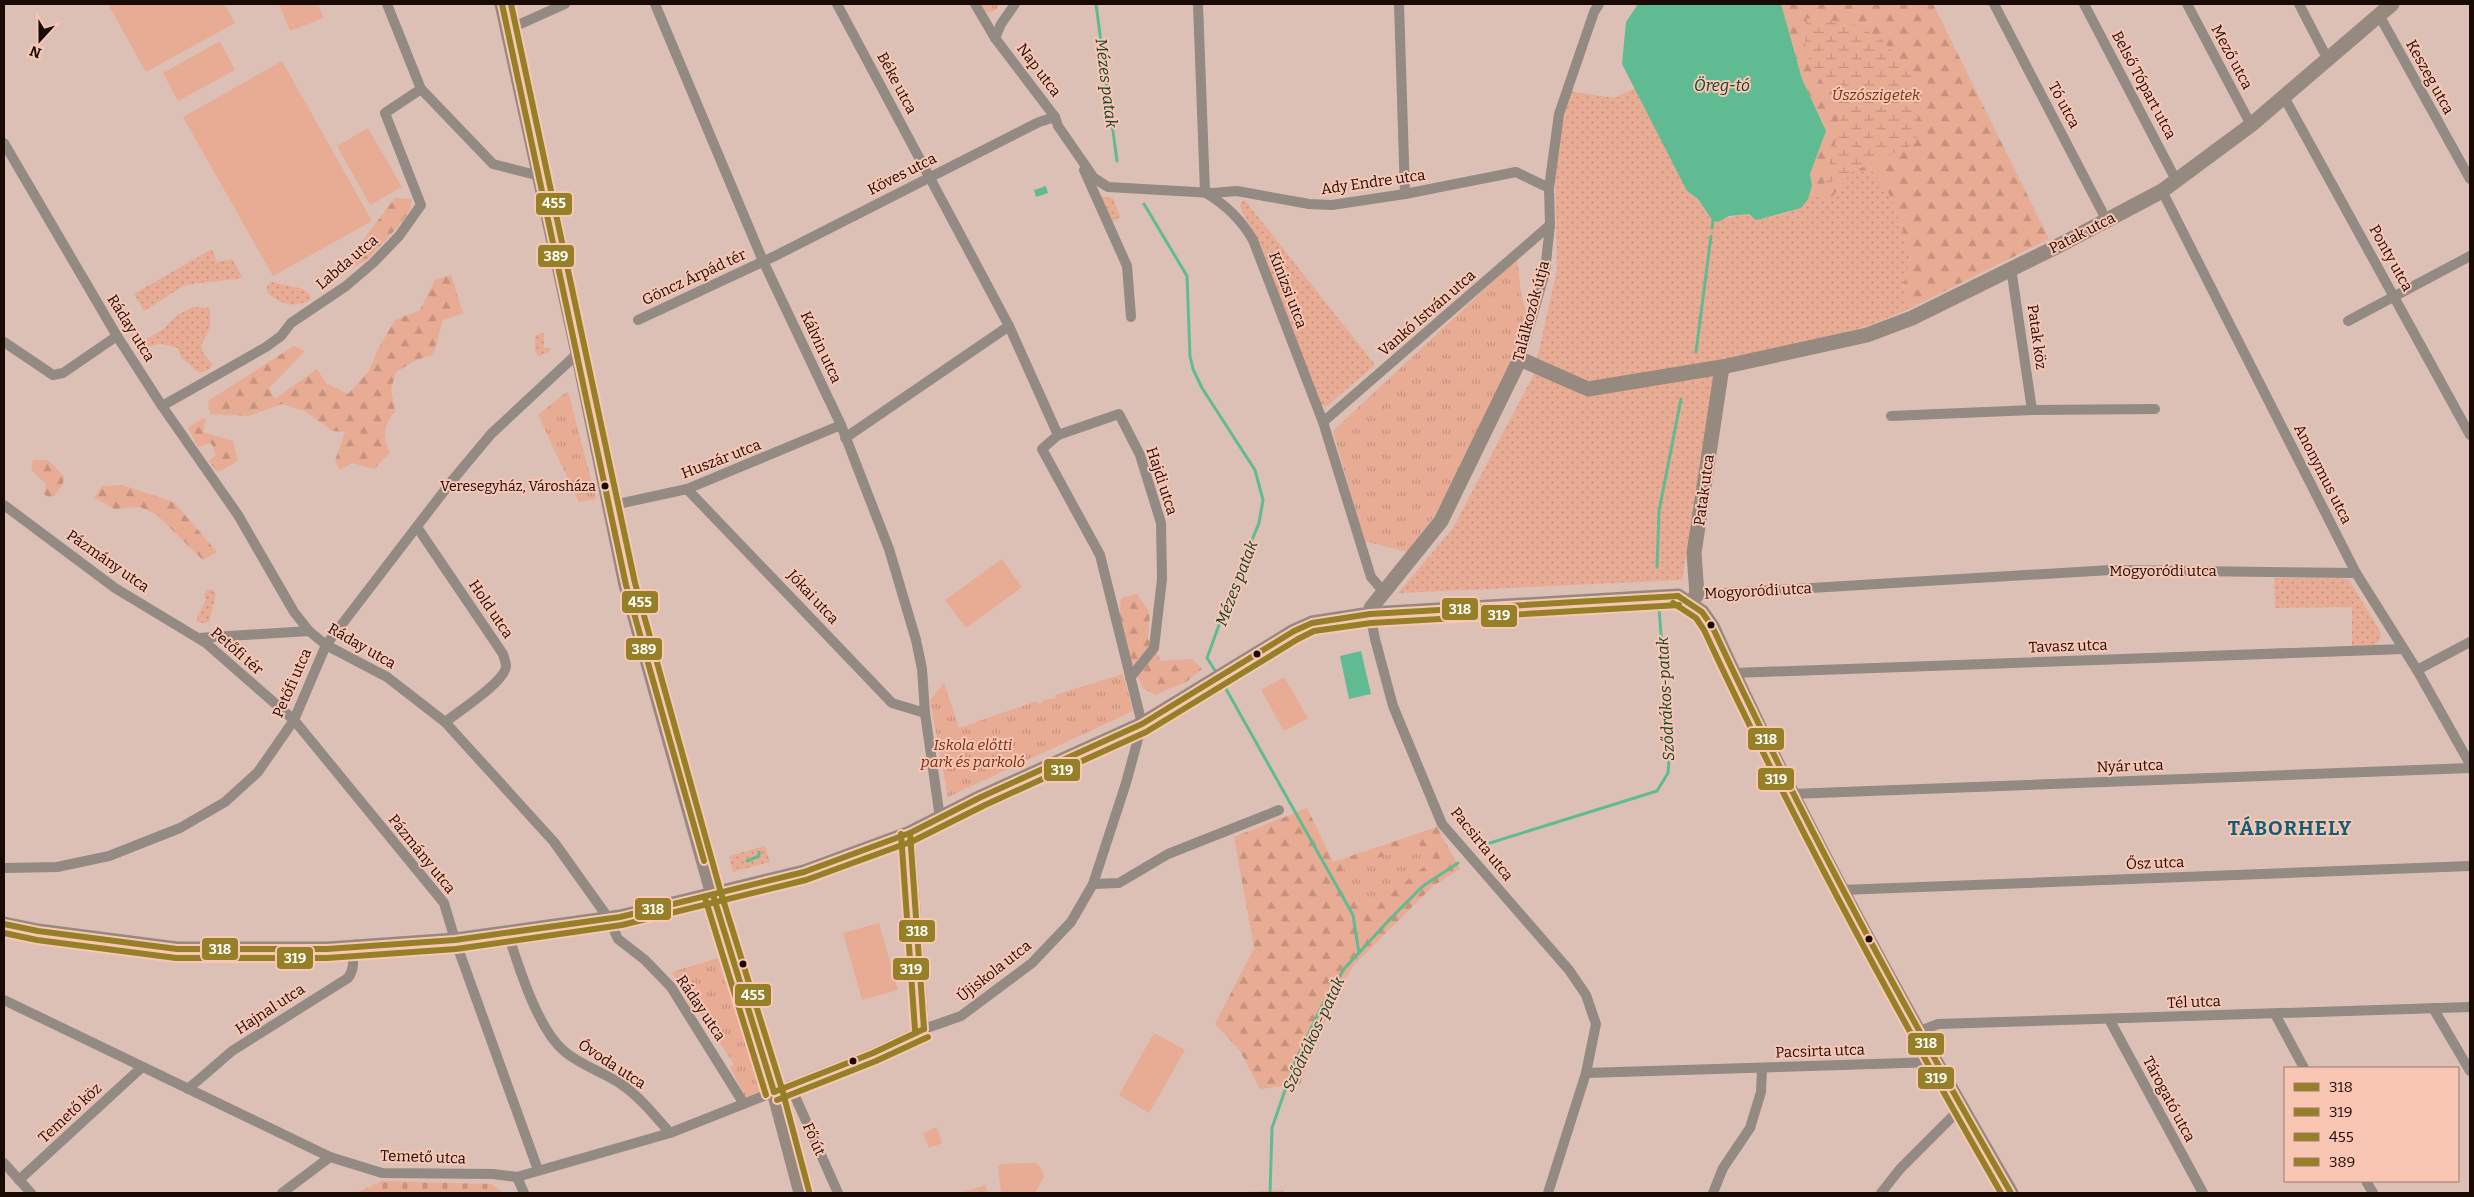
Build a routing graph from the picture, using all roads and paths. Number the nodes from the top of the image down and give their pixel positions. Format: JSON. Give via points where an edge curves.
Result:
{"nodes":[{"id":1,"x":387,"y":4,"type":"edge"},
{"id":2,"x":502,"y":4,"type":"edge"},
{"id":3,"x":565,"y":4,"type":"edge"},
{"id":4,"x":654,"y":4,"type":"edge"},
{"id":5,"x":837,"y":4,"type":"edge"},
{"id":6,"x":975,"y":4,"type":"edge"},
{"id":7,"x":1015,"y":4,"type":"edge"},
{"id":8,"x":1198,"y":4,"type":"edge"},
{"id":9,"x":1399,"y":4,"type":"edge"},
{"id":10,"x":1599,"y":4,"type":"edge"},
{"id":11,"x":1994,"y":4,"type":"edge"},
{"id":12,"x":2084,"y":4,"type":"edge"},
{"id":13,"x":2186,"y":4,"type":"edge"},
{"id":14,"x":2298,"y":4,"type":"edge"},
{"id":15,"x":2392,"y":4,"type":"edge"},
{"id":16,"x":2379,"y":15,"type":"junction"},
{"id":17,"x":507,"y":30,"type":"junction"},
{"id":18,"x":996,"y":38,"type":"junction"},
{"id":19,"x":2328,"y":60,"type":"junction"},
{"id":20,"x":421,"y":89,"type":"junction"},
{"id":21,"x":2284,"y":97,"type":"junction"},
{"id":22,"x":1055,"y":117,"type":"junction"},
{"id":23,"x":2251,"y":125,"type":"junction"},
{"id":24,"x":4,"y":144,"type":"edge"},
{"id":25,"x":1078,"y":155,"type":"junction"},
{"id":26,"x":540,"y":176,"type":"junction"},
{"id":27,"x":931,"y":176,"type":"junction"},
{"id":28,"x":2470,"y":179,"type":"edge"},
{"id":29,"x":2176,"y":180,"type":"junction"},
{"id":30,"x":1108,"y":187,"type":"joint"},
{"id":31,"x":1550,"y":188,"type":"junction"},
{"id":32,"x":2162,"y":191,"type":"junction"},
{"id":33,"x":1205,"y":192,"type":"junction"},
{"id":34,"x":1405,"y":194,"type":"junction"},
{"id":35,"x":2107,"y":221,"type":"junction"},
{"id":36,"x":1550,"y":225,"type":"junction"},
{"id":37,"x":2470,"y":256,"type":"edge"},
{"id":38,"x":764,"y":261,"type":"junction"},
{"id":39,"x":2011,"y":268,"type":"junction"},
{"id":40,"x":2396,"y":297,"type":"junction"},
{"id":41,"x":1131,"y":317,"type":"dead end"},
{"id":42,"x":638,"y":320,"type":"dead end"},
{"id":43,"x":2348,"y":321,"type":"dead end"},
{"id":44,"x":1009,"y":326,"type":"junction"},
{"id":45,"x":117,"y":336,"type":"junction"},
{"id":46,"x":4,"y":342,"type":"edge"},
{"id":47,"x":578,"y":352,"type":"junction"},
{"id":48,"x":1520,"y":359,"type":"junction"},
{"id":49,"x":1722,"y":367,"type":"junction"},
{"id":50,"x":162,"y":406,"type":"junction"},
{"id":51,"x":2155,"y":409,"type":"dead end"},
{"id":52,"x":2032,"y":410,"type":"junction"},
{"id":53,"x":1891,"y":416,"type":"dead end"},
{"id":54,"x":1323,"y":422,"type":"junction"},
{"id":55,"x":840,"y":426,"type":"junction"},
{"id":56,"x":1058,"y":435,"type":"junction"},
{"id":57,"x":2470,"y":435,"type":"edge"},
{"id":58,"x":845,"y":438,"type":"junction"},
{"id":59,"x":687,"y":489,"type":"junction"},
{"id":60,"x":4,"y":505,"type":"edge"},
{"id":61,"x":609,"y":506,"type":"junction"},
{"id":62,"x":416,"y":527,"type":"junction"},
{"id":63,"x":2356,"y":573,"type":"junction"},
{"id":64,"x":1383,"y":591,"type":"junction"},
{"id":65,"x":1698,"y":595,"type":"junction"},
{"id":66,"x":1678,"y":596,"type":"junction"},
{"id":67,"x":1370,"y":611,"type":"junction"},
{"id":68,"x":1702,"y":612,"type":"junction"},
{"id":69,"x":309,"y":631,"type":"junction"},
{"id":70,"x":197,"y":638,"type":"junction"},
{"id":71,"x":2470,"y":642,"type":"edge"},
{"id":72,"x":326,"y":645,"type":"junction"},
{"id":73,"x":2403,"y":649,"type":"junction"},
{"id":74,"x":2417,"y":670,"type":"junction"},
{"id":75,"x":1734,"y":673,"type":"junction"},
{"id":76,"x":1130,"y":678,"type":"junction"},
{"id":77,"x":925,"y":714,"type":"junction"},
{"id":78,"x":294,"y":720,"type":"junction"},
{"id":79,"x":446,"y":722,"type":"junction"},
{"id":80,"x":1142,"y":724,"type":"junction"},
{"id":81,"x":2470,"y":766,"type":"edge"},
{"id":82,"x":1792,"y":794,"type":"junction"},
{"id":83,"x":1279,"y":810,"type":"dead end"},
{"id":84,"x":940,"y":818,"type":"junction"},
{"id":85,"x":910,"y":833,"type":"junction"},
{"id":86,"x":2470,"y":866,"type":"edge"},
{"id":87,"x":4,"y":868,"type":"edge"},
{"id":88,"x":1093,"y":884,"type":"junction"},
{"id":89,"x":1841,"y":890,"type":"junction"},
{"id":90,"x":713,"y":895,"type":"junction"},
{"id":91,"x":609,"y":919,"type":"junction"},
{"id":92,"x":4,"y":924,"type":"edge"},
{"id":93,"x":508,"y":934,"type":"junction"},
{"id":94,"x":455,"y":940,"type":"junction"},
{"id":95,"x":352,"y":948,"type":"junction"},
{"id":96,"x":4,"y":1000,"type":"edge"},
{"id":97,"x":2470,"y":1007,"type":"edge"},
{"id":98,"x":2433,"y":1008,"type":"junction"},
{"id":99,"x":2274,"y":1014,"type":"junction"},
{"id":100,"x":2109,"y":1019,"type":"junction"},
{"id":101,"x":924,"y":1029,"type":"junction"},
{"id":102,"x":1920,"y":1031,"type":"junction"},
{"id":103,"x":1936,"y":1062,"type":"junction"},
{"id":104,"x":2303,"y":1067,"type":"edge"},
{"id":105,"x":141,"y":1068,"type":"junction"},
{"id":106,"x":1762,"y":1069,"type":"junction"},
{"id":107,"x":2470,"y":1071,"type":"edge"},
{"id":108,"x":1586,"y":1073,"type":"junction"},
{"id":109,"x":790,"y":1084,"type":"junction"},
{"id":110,"x":188,"y":1089,"type":"junction"},
{"id":111,"x":774,"y":1092,"type":"junction"},
{"id":112,"x":744,"y":1104,"type":"junction"},
{"id":113,"x":1961,"y":1108,"type":"junction"},
{"id":114,"x":670,"y":1133,"type":"junction"},
{"id":115,"x":330,"y":1157,"type":"junction"},
{"id":116,"x":4,"y":1163,"type":"edge"},
{"id":117,"x":538,"y":1170,"type":"junction"},
{"id":118,"x":517,"y":1177,"type":"junction"},
{"id":119,"x":19,"y":1180,"type":"junction"},
{"id":120,"x":2367,"y":1182,"type":"edge"},
{"id":121,"x":31,"y":1193,"type":"edge"},
{"id":122,"x":282,"y":1193,"type":"edge"},
{"id":123,"x":524,"y":1193,"type":"edge"},
{"id":124,"x":801,"y":1193,"type":"edge"},
{"id":125,"x":838,"y":1193,"type":"edge"},
{"id":126,"x":1548,"y":1193,"type":"edge"},
{"id":127,"x":1713,"y":1193,"type":"edge"},
{"id":128,"x":1881,"y":1193,"type":"edge"},
{"id":129,"x":2010,"y":1193,"type":"edge"},
{"id":130,"x":2203,"y":1193,"type":"edge"},
{"id":131,"x":2373,"y":1193,"type":"edge"}],
"edges":[{"from":1,"to":20,"type":"street"},
{"from":2,"to":17,"type":"main road","name":"Fő út"},
{"from":3,"to":17,"type":"street"},
{"from":4,"to":38,"type":"street","name":"Kálvin utca"},
{"from":5,"to":27,"type":"street","name":"Béke utca"},
{"from":6,"to":18,"type":"street","name":"Nap utca"},
{"from":7,"to":18,"type":"street"},
{"from":8,"to":33,"type":"street"},
{"from":9,"to":34,"type":"street"},
{"from":10,"to":31,"type":"street","name":"Találkozók útja","via":[[1559,114]]},
{"from":11,"to":35,"type":"street","name":"Tó utca"},
{"from":12,"to":29,"type":"street","name":"Belső Tópart utca"},
{"from":13,"to":23,"type":"street","name":"Mező utca"},
{"from":14,"to":19,"type":"street"},
{"from":15,"to":16,"type":"main road","name":"Patak utca"},
{"from":16,"to":19,"type":"main road","name":"Patak utca"},
{"from":16,"to":28,"type":"street","name":"Keszeg utca"},
{"from":17,"to":26,"type":"main road","name":"Fő út"},
{"from":18,"to":22,"type":"street","name":"Nap utca"},
{"from":19,"to":21,"type":"main road","name":"Patak utca"},
{"from":20,"to":26,"type":"street","via":[[493,164]]},
{"from":20,"to":50,"type":"street","name":"Labda utca","via":[[385,113],[421,205],[399,236],[346,286],[291,323],[281,336]]},
{"from":21,"to":23,"type":"main road","name":"Patak utca"},
{"from":21,"to":40,"type":"street","name":"Ponty utca"},
{"from":22,"to":25,"type":"street","name":"Nap utca"},
{"from":22,"to":27,"type":"street","name":"Köves utca"},
{"from":23,"to":29,"type":"main road","name":"Patak utca"},
{"from":24,"to":45,"type":"street","name":"Ráday utca"},
{"from":25,"to":30,"type":"street","name":"Nap utca","via":[[1094,178]]},
{"from":25,"to":41,"type":"street","name":"Nap utca","via":[[1127,266]]},
{"from":26,"to":47,"type":"main road","name":"Fő út"},
{"from":27,"to":38,"type":"street","name":"Köves utca"},
{"from":27,"to":44,"type":"street"},
{"from":29,"to":32,"type":"main road","name":"Patak utca"},
{"from":30,"to":33,"type":"street","name":"Ady Endre utca"},
{"from":31,"to":34,"type":"street","name":"Ady Endre utca","via":[[1516,172]]},
{"from":31,"to":36,"type":"street","name":"Találkozók útja"},
{"from":32,"to":35,"type":"main road","name":"Patak utca"},
{"from":32,"to":63,"type":"street","name":"Anonymus utca"},
{"from":33,"to":34,"type":"street","name":"Ady Endre utca","via":[[1237,191],[1308,204],[1332,205]]},
{"from":33,"to":54,"type":"street","name":"Kinizsi utca","via":[[1226,206],[1253,240]]},
{"from":35,"to":39,"type":"main road","name":"Patak utca"},
{"from":36,"to":48,"type":"street","name":"Találkozók útja","via":[[1545,272]]},
{"from":36,"to":54,"type":"street","name":"Vankó István utca"},
{"from":37,"to":40,"type":"street"},
{"from":38,"to":42,"type":"street","name":"Göncz Árpád tér"},
{"from":38,"to":55,"type":"street","name":"Kálvin utca"},
{"from":39,"to":49,"type":"main road","name":"Patak utca","via":[[1912,318],[1867,335]]},
{"from":39,"to":52,"type":"street","name":"Patak köz"},
{"from":40,"to":43,"type":"street"},
{"from":40,"to":57,"type":"street","name":"Ponty utca"},
{"from":44,"to":56,"type":"street"},
{"from":44,"to":58,"type":"street"},
{"from":45,"to":46,"type":"street","via":[[63,373],[53,375]]},
{"from":45,"to":50,"type":"street","name":"Ráday utca"},
{"from":47,"to":61,"type":"main road","name":"Fő út"},
{"from":47,"to":62,"type":"street","name":"Petőfi utca","via":[[491,434]]},
{"from":48,"to":49,"type":"main road","name":"Patak utca","via":[[1588,389]]},
{"from":48,"to":64,"type":"main road","name":"Találkozók útja","via":[[1441,521]]},
{"from":49,"to":65,"type":"main road","name":"Patak utca","via":[[1694,553]]},
{"from":50,"to":69,"type":"street","name":"Ráday utca","via":[[238,515],[294,612]]},
{"from":51,"to":52,"type":"street"},
{"from":52,"to":53,"type":"street"},
{"from":54,"to":64,"type":"street","name":"Kinizsi utca","via":[[1371,578]]},
{"from":55,"to":58,"type":"street","name":"Kálvin utca"},
{"from":55,"to":59,"type":"street","name":"Huszár utca"},
{"from":56,"to":76,"type":"street","via":[[1042,449],[1100,556]]},
{"from":56,"to":76,"type":"street","name":"Hajdi utca","via":[[1119,414],[1140,456],[1162,523],[1162,579],[1154,648]]},
{"from":58,"to":77,"type":"street","name":"Kálvin utca","via":[[889,549],[913,631],[922,669]]},
{"from":59,"to":61,"type":"street","name":"Huszár utca"},
{"from":59,"to":77,"type":"street","name":"Jókai utca","via":[[892,703]]},
{"from":60,"to":70,"type":"street","name":"Pázmány utca","via":[[115,588]]},
{"from":61,"to":90,"type":"main road","name":"Fő út","via":[[626,585]]},
{"from":62,"to":72,"type":"street","name":"Petőfi utca"},
{"from":62,"to":79,"type":"street","name":"Hold utca","via":[[503,654],[506,667],[498,680]]},
{"from":63,"to":65,"type":"street","name":"Mogyoródi utca","via":[[2111,570]]},
{"from":63,"to":73,"type":"street","name":"Anonymus utca"},
{"from":64,"to":67,"type":"main road","name":"Találkozók útja"},
{"from":65,"to":66,"type":"street","name":"Mogyoródi utca"},
{"from":65,"to":68,"type":"street","name":"Patak utca"},
{"from":66,"to":67,"type":"main road","name":"Mogyoródi utca"},
{"from":66,"to":68,"type":"main road"},
{"from":67,"to":80,"type":"main road","name":"Mogyoródi utca","via":[[1294,630]]},
{"from":67,"to":108,"type":"street","name":"Pacsirta utca","via":[[1393,706],[1442,824],[1569,970],[1586,995],[1596,1024]]},
{"from":68,"to":75,"type":"main road"},
{"from":69,"to":70,"type":"street","name":"Petőfi tér"},
{"from":69,"to":72,"type":"street","name":"Ráday utca"},
{"from":70,"to":78,"type":"street","name":"Petőfi tér"},
{"from":71,"to":74,"type":"street"},
{"from":72,"to":78,"type":"street","name":"Petőfi utca"},
{"from":72,"to":79,"type":"street","name":"Ráday utca","via":[[387,677]]},
{"from":73,"to":74,"type":"street","name":"Anonymus utca"},
{"from":73,"to":75,"type":"street","name":"Tavasz utca"},
{"from":74,"to":81,"type":"street","name":"Anonymus utca"},
{"from":75,"to":82,"type":"main road"},
{"from":76,"to":80,"type":"street"},
{"from":77,"to":84,"type":"street","name":"Kálvin utca"},
{"from":78,"to":87,"type":"street","name":"Petőfi utca","via":[[258,772],[225,802],[180,828],[109,856],[57,867]]},
{"from":78,"to":94,"type":"street","name":"Pázmány utca","via":[[444,903]]},
{"from":79,"to":91,"type":"street","name":"Ráday utca","via":[[554,842]]},
{"from":80,"to":84,"type":"main road","name":"Mogyoródi utca"},
{"from":80,"to":88,"type":"street","name":"Újiskola utca"},
{"from":81,"to":82,"type":"street","name":"Nyár utca"},
{"from":82,"to":89,"type":"main road"},
{"from":83,"to":88,"type":"street","via":[[1168,854],[1118,883]]},
{"from":84,"to":85,"type":"main road","name":"Mogyoródi utca"},
{"from":85,"to":90,"type":"main road","name":"Mogyoródi utca","via":[[804,872]]},
{"from":85,"to":101,"type":"street"},
{"from":86,"to":89,"type":"street","name":"Ősz utca"},
{"from":88,"to":101,"type":"street","name":"Újiskola utca","via":[[1071,922],[1032,963],[961,1016]]},
{"from":89,"to":102,"type":"main road"},
{"from":90,"to":91,"type":"main road","name":"Mogyoródi utca"},
{"from":90,"to":111,"type":"main road","name":"Fő út"},
{"from":91,"to":93,"type":"main road","name":"Mogyoródi utca"},
{"from":91,"to":112,"type":"street","name":"Ráday utca","via":[[618,939],[646,960],[671,987]]},
{"from":92,"to":95,"type":"main road","name":"Mogyoródi utca","via":[[177,950]]},
{"from":93,"to":94,"type":"main road","name":"Mogyoródi utca"},
{"from":93,"to":114,"type":"street","name":"Óvoda utca","via":[[526,990],[564,1051],[621,1084]]},
{"from":94,"to":95,"type":"main road","name":"Mogyoródi utca"},
{"from":94,"to":117,"type":"street","name":"Pázmány utca"},
{"from":95,"to":110,"type":"street","name":"Hajnal utca","via":[[354,964],[348,978],[232,1052]]},
{"from":96,"to":105,"type":"street","name":"Temető utca"},
{"from":97,"to":98,"type":"street","name":"Tél utca"},
{"from":98,"to":99,"type":"street","name":"Tél utca"},
{"from":98,"to":107,"type":"street"},
{"from":99,"to":100,"type":"street","name":"Tél utca"},
{"from":99,"to":104,"type":"street"},
{"from":100,"to":102,"type":"street","name":"Tél utca","via":[[1938,1024]]},
{"from":100,"to":130,"type":"street","name":"Tárogató utca"},
{"from":101,"to":109,"type":"street","name":"Újiskola utca","via":[[873,1053]]},
{"from":102,"to":103,"type":"main road"},
{"from":103,"to":106,"type":"street","name":"Pacsirta utca"},
{"from":103,"to":113,"type":"main road"},
{"from":105,"to":110,"type":"street","name":"Temető utca"},
{"from":105,"to":119,"type":"street","name":"Temető köz"},
{"from":106,"to":108,"type":"street","name":"Pacsirta utca"},
{"from":106,"to":127,"type":"street","via":[[1761,1092],[1750,1128],[1724,1168]]},
{"from":108,"to":126,"type":"street","name":"Pacsirta utca"},
{"from":109,"to":111,"type":"street","name":"Újiskola utca"},
{"from":109,"to":125,"type":"street","name":"Fő út"},
{"from":110,"to":115,"type":"street","name":"Temető utca"},
{"from":111,"to":112,"type":"street","name":"Temető utca"},
{"from":111,"to":124,"type":"main road","name":"Fő út"},
{"from":112,"to":114,"type":"street","name":"Temető utca"},
{"from":113,"to":128,"type":"street","via":[[1900,1169]]},
{"from":113,"to":129,"type":"main road"},
{"from":114,"to":117,"type":"street","name":"Temető utca"},
{"from":115,"to":118,"type":"street","name":"Temető utca","via":[[382,1173]]},
{"from":115,"to":122,"type":"street"},
{"from":116,"to":119,"type":"street"},
{"from":117,"to":118,"type":"street","name":"Temető utca"},
{"from":118,"to":123,"type":"street"},
{"from":119,"to":121,"type":"street"},
{"from":120,"to":131,"type":"street"}]}
